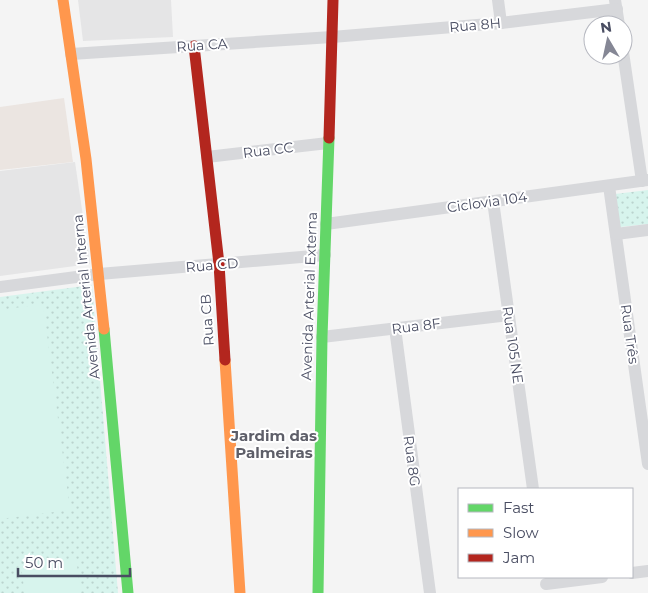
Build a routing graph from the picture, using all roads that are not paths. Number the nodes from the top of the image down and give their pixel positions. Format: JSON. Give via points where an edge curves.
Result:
{"nodes":[{"id":1,"x":63,"y":0,"type":"edge"},
{"id":2,"x":333,"y":0,"type":"edge"},
{"id":3,"x":498,"y":0,"type":"edge"},
{"id":4,"x":616,"y":4,"type":"edge"},
{"id":5,"x":501,"y":23,"type":"junction"},
{"id":6,"x":332,"y":37,"type":"junction"},
{"id":7,"x":194,"y":46,"type":"junction"},
{"id":8,"x":71,"y":54,"type":"junction"},
{"id":9,"x":625,"y":65,"type":"edge"},
{"id":10,"x":328,"y":143,"type":"junction"},
{"id":11,"x":207,"y":157,"type":"junction"},
{"id":12,"x":645,"y":181,"type":"edge"},
{"id":13,"x":609,"y":186,"type":"junction"},
{"id":14,"x":493,"y":202,"type":"junction"},
{"id":15,"x":326,"y":224,"type":"junction"},
{"id":16,"x":648,"y":230,"type":"edge"},
{"id":17,"x":616,"y":234,"type":"junction"},
{"id":18,"x":325,"y":256,"type":"junction"},
{"id":19,"x":219,"y":264,"type":"junction"},
{"id":20,"x":99,"y":274,"type":"junction"},
{"id":21,"x":0,"y":287,"type":"edge"},
{"id":22,"x":509,"y":315,"type":"junction"},
{"id":23,"x":395,"y":328,"type":"junction"},
{"id":24,"x":322,"y":337,"type":"junction"},
{"id":25,"x":648,"y":464,"type":"edge"},
{"id":26,"x":533,"y":488,"type":"edge"},
{"id":27,"x":648,"y":571,"type":"edge"},
{"id":28,"x":633,"y":573,"type":"edge"},
{"id":29,"x":595,"y":578,"type":"edge"},
{"id":30,"x":546,"y":585,"type":"edge"},
{"id":31,"x":128,"y":593,"type":"edge"},
{"id":32,"x":240,"y":593,"type":"edge"},
{"id":33,"x":318,"y":593,"type":"edge"},
{"id":34,"x":430,"y":593,"type":"edge"}],
"edges":[{"from":1,"to":8,"type":"main road","name":"Avenida Arterial Interna"},
{"from":2,"to":6,"type":"main road","name":"Avenida Arterial Externa"},
{"from":3,"to":5,"type":"street"},
{"from":4,"to":5,"type":"street","name":"Rua 8H"},
{"from":5,"to":6,"type":"street","name":"Rua 8H"},
{"from":6,"to":7,"type":"street","name":"Rua CA"},
{"from":6,"to":10,"type":"main road","name":"Avenida Arterial Externa"},
{"from":7,"to":8,"type":"street","name":"Rua CA"},
{"from":7,"to":11,"type":"main road","name":"Rua CB"},
{"from":8,"to":20,"type":"main road","name":"Avenida Arterial Interna"},
{"from":9,"to":12,"type":"street"},
{"from":10,"to":11,"type":"street","name":"Rua CC"},
{"from":10,"to":15,"type":"main road","name":"Avenida Arterial Externa"},
{"from":11,"to":19,"type":"main road","name":"Rua CB"},
{"from":12,"to":13,"type":"street","name":"Ciclovia 104"},
{"from":13,"to":14,"type":"street","name":"Ciclovia 104"},
{"from":13,"to":17,"type":"street","name":"Rua Três"},
{"from":14,"to":15,"type":"street","name":"Ciclovia 104"},
{"from":14,"to":22,"type":"street","name":"Rua 105 NE"},
{"from":15,"to":18,"type":"main road","name":"Avenida Arterial Externa"},
{"from":16,"to":17,"type":"street"},
{"from":17,"to":25,"type":"street","name":"Rua Três"},
{"from":18,"to":19,"type":"street","name":"Rua CD"},
{"from":18,"to":24,"type":"main road","name":"Avenida Arterial Externa"},
{"from":19,"to":20,"type":"street","name":"Rua CD"},
{"from":19,"to":32,"type":"main road","name":"Rua CB"},
{"from":20,"to":21,"type":"street"},
{"from":20,"to":31,"type":"main road","name":"Avenida Arterial Interna"},
{"from":22,"to":23,"type":"street","name":"Rua 8F"},
{"from":22,"to":26,"type":"street","name":"Rua 105 NE"},
{"from":23,"to":24,"type":"street","name":"Rua 8F"},
{"from":23,"to":34,"type":"street","name":"Rua 8G"},
{"from":24,"to":33,"type":"main road","name":"Avenida Arterial Externa"},
{"from":27,"to":28,"type":"street"},
{"from":29,"to":30,"type":"street"}]}
